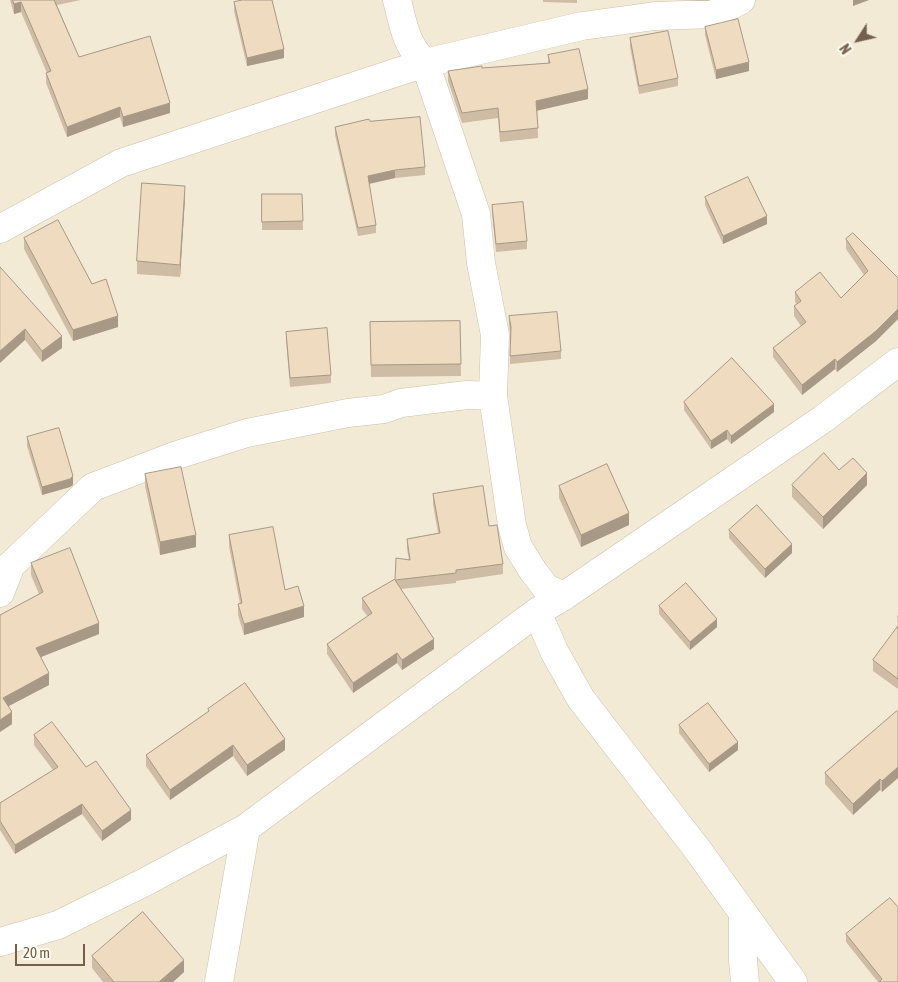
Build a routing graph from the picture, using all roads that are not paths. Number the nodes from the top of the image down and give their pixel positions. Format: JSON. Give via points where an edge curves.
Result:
{"nodes":[{"id":1,"x":397,"y":0,"type":"edge"},
{"id":2,"x":740,"y":0,"type":"edge"},
{"id":3,"x":425,"y":64,"type":"junction"},
{"id":4,"x":0,"y":229,"type":"edge"},
{"id":5,"x":898,"y":362,"type":"edge"},
{"id":6,"x":493,"y":396,"type":"junction"},
{"id":7,"x":0,"y":592,"type":"edge"},
{"id":8,"x":564,"y":596,"type":"junction"},
{"id":9,"x":537,"y":612,"type":"junction"},
{"id":10,"x":246,"y":828,"type":"junction"},
{"id":11,"x":743,"y":913,"type":"junction"},
{"id":12,"x":0,"y":942,"type":"edge"},
{"id":13,"x":220,"y":982,"type":"edge"},
{"id":14,"x":745,"y":982,"type":"edge"},
{"id":15,"x":793,"y":982,"type":"edge"}],
"edges":[{"from":1,"to":3,"type":"street","via":[[408,42]]},
{"from":2,"to":3,"type":"street","via":[[714,14],[655,16],[582,26]]},
{"from":3,"to":4,"type":"street","via":[[121,163]]},
{"from":3,"to":6,"type":"street","via":[[476,214],[481,263],[495,335]]},
{"from":5,"to":8,"type":"street","via":[[823,420]]},
{"from":6,"to":7,"type":"street","via":[[468,395],[400,403],[384,409],[348,412],[247,434],[177,455],[93,487],[11,565]]},
{"from":6,"to":8,"type":"street","via":[[518,547],[546,588]]},
{"from":8,"to":9,"type":"street"},
{"from":9,"to":10,"type":"street"},
{"from":9,"to":11,"type":"street","via":[[581,699]]},
{"from":10,"to":12,"type":"street","via":[[58,925]]},
{"from":10,"to":13,"type":"street"},
{"from":11,"to":14,"type":"street"},
{"from":11,"to":15,"type":"street"}]}
